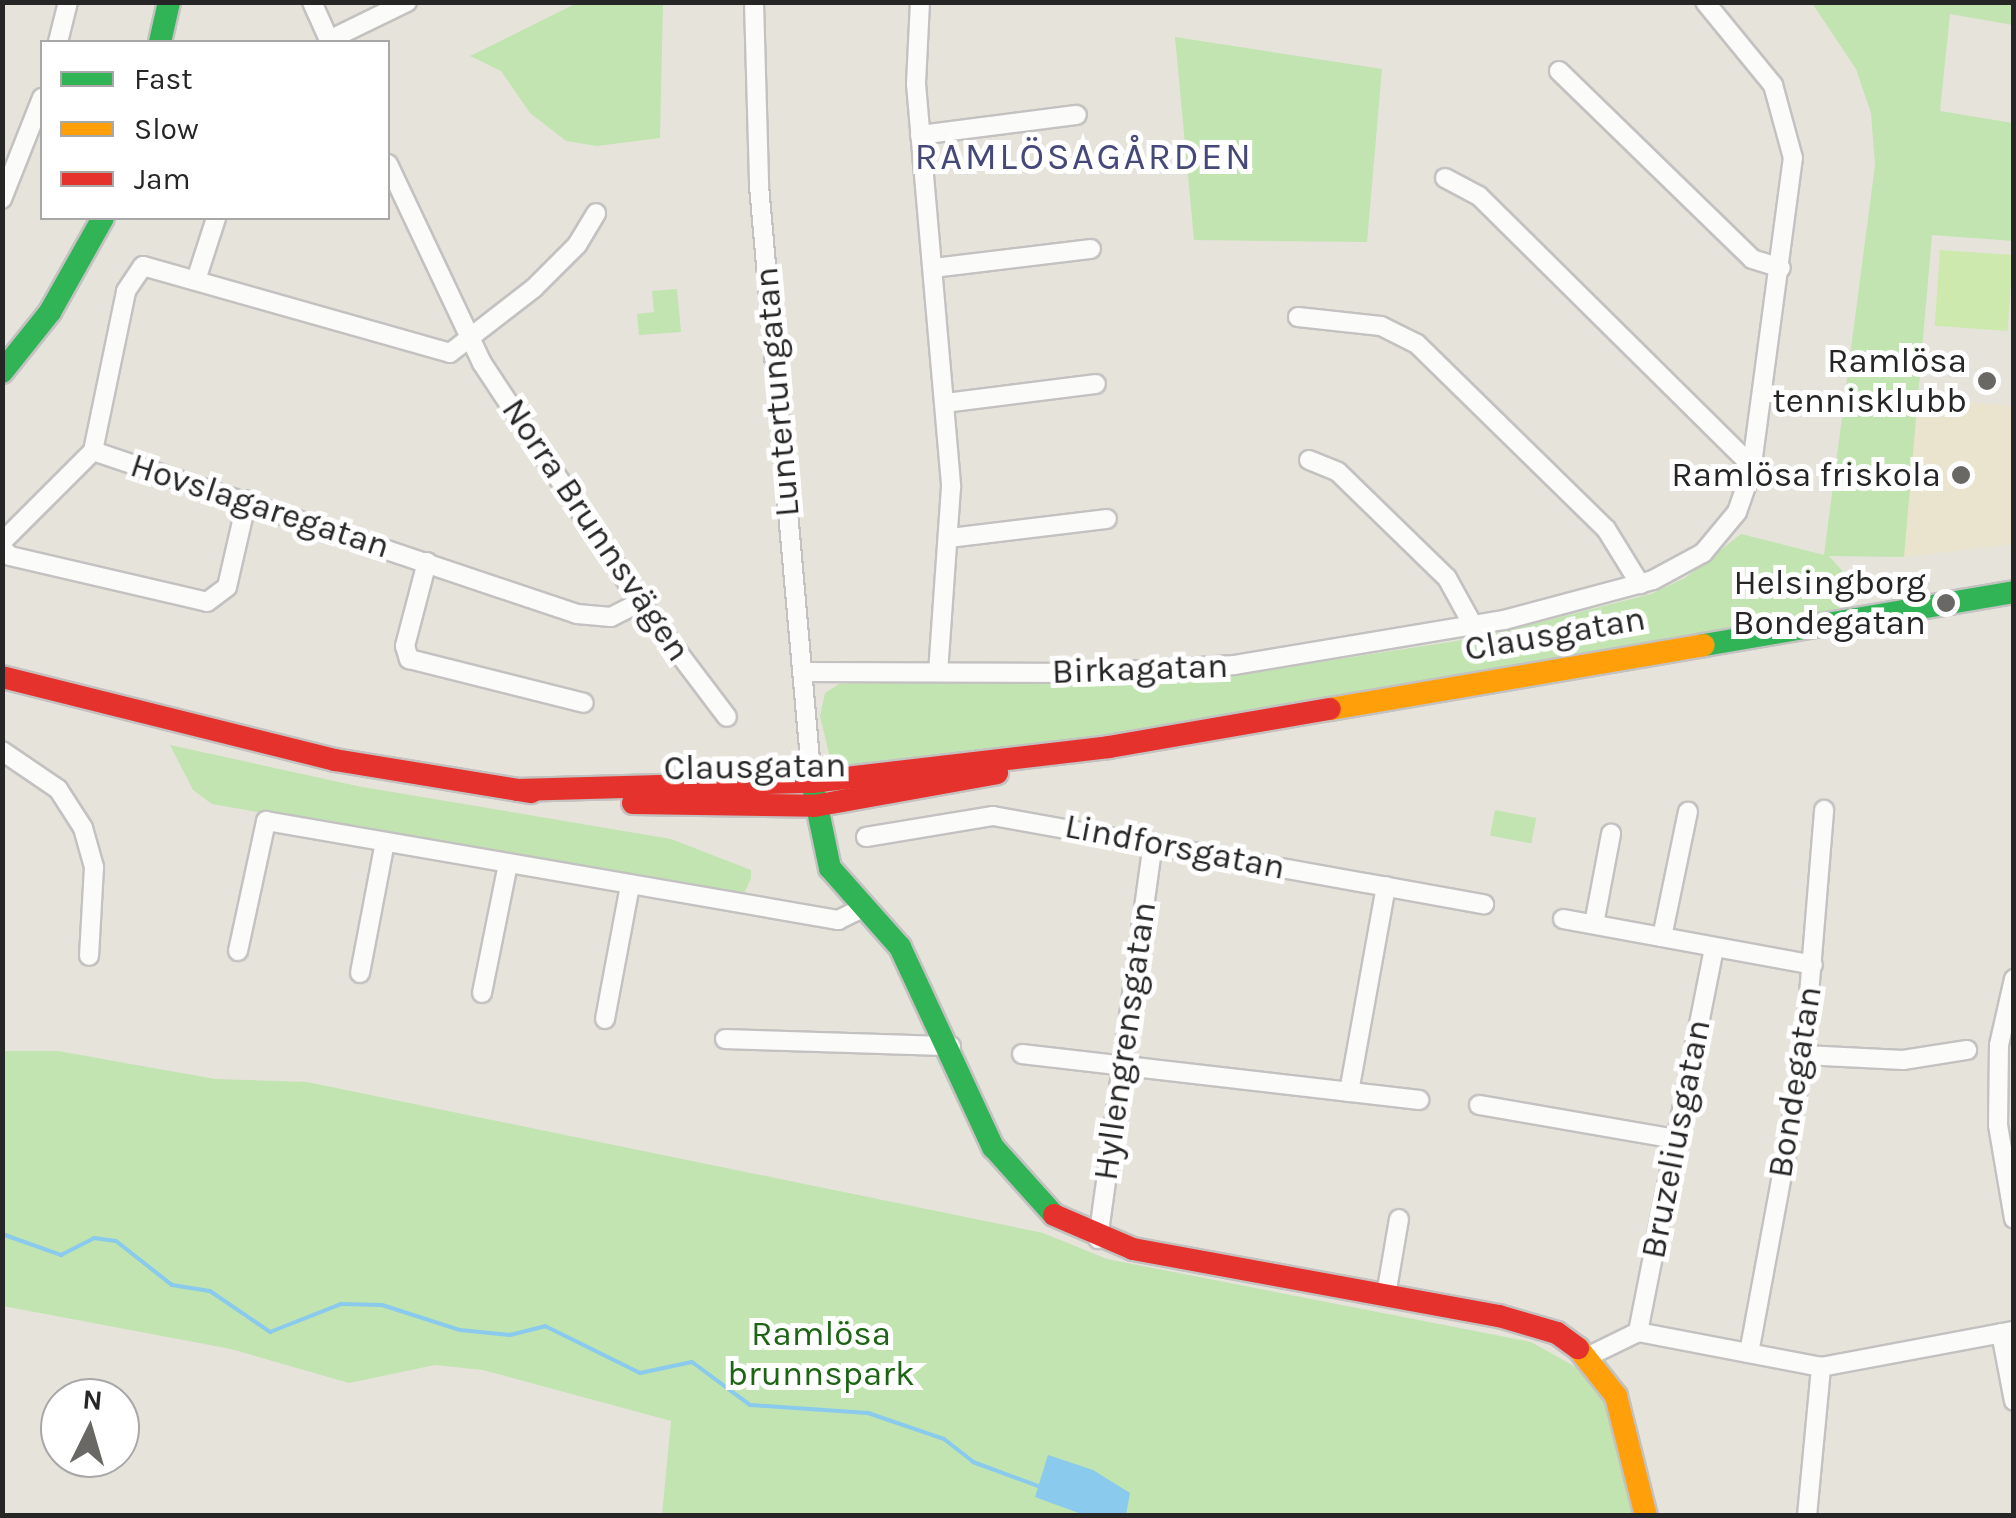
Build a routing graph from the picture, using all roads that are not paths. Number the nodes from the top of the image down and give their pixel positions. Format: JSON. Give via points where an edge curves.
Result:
{"nodes":[{"id":1,"x":68,"y":2,"type":"edge"},
{"id":2,"x":169,"y":2,"type":"edge"},
{"id":3,"x":312,"y":2,"type":"edge"},
{"id":4,"x":407,"y":2,"type":"edge"},
{"id":5,"x":754,"y":2,"type":"edge"},
{"id":6,"x":920,"y":2,"type":"edge"},
{"id":7,"x":1706,"y":2,"type":"edge"},
{"id":8,"x":58,"y":40,"type":"edge"},
{"id":9,"x":160,"y":40,"type":"edge"},
{"id":10,"x":330,"y":40,"type":"edge"},
{"id":11,"x":332,"y":40,"type":"edge"},
{"id":12,"x":1560,"y":71,"type":"dead end"},
{"id":13,"x":40,"y":103,"type":"edge"},
{"id":14,"x":1078,"y":114,"type":"dead end"},
{"id":15,"x":920,"y":135,"type":"junction"},
{"id":16,"x":390,"y":168,"type":"edge"},
{"id":17,"x":1445,"y":178,"type":"dead end"},
{"id":18,"x":2,"y":200,"type":"edge"},
{"id":19,"x":596,"y":213,"type":"dead end"},
{"id":20,"x":101,"y":220,"type":"edge"},
{"id":21,"x":215,"y":220,"type":"edge"},
{"id":22,"x":1091,"y":249,"type":"dead end"},
{"id":23,"x":934,"y":268,"type":"junction"},
{"id":24,"x":1780,"y":268,"type":"junction"},
{"id":25,"x":196,"y":277,"type":"junction"},
{"id":26,"x":1298,"y":317,"type":"dead end"},
{"id":27,"x":470,"y":340,"type":"junction"},
{"id":28,"x":2,"y":372,"type":"edge"},
{"id":29,"x":1096,"y":384,"type":"dead end"},
{"id":30,"x":945,"y":402,"type":"junction"},
{"id":31,"x":93,"y":451,"type":"junction"},
{"id":32,"x":1309,"y":460,"type":"dead end"},
{"id":33,"x":1752,"y":466,"type":"junction"},
{"id":34,"x":247,"y":500,"type":"junction"},
{"id":35,"x":1107,"y":519,"type":"dead end"},
{"id":36,"x":949,"y":538,"type":"junction"},
{"id":37,"x":2,"y":545,"type":"edge"},
{"id":38,"x":427,"y":562,"type":"junction"},
{"id":39,"x":1640,"y":584,"type":"junction"},
{"id":40,"x":2014,"y":592,"type":"edge"},
{"id":41,"x":640,"y":602,"type":"junction"},
{"id":42,"x":1474,"y":627,"type":"junction"},
{"id":43,"x":802,"y":672,"type":"junction"},
{"id":44,"x":938,"y":672,"type":"junction"},
{"id":45,"x":2,"y":677,"type":"edge"},
{"id":46,"x":584,"y":703,"type":"dead end"},
{"id":47,"x":726,"y":717,"type":"dead end"},
{"id":48,"x":1109,"y":747,"type":"junction"},
{"id":49,"x":2,"y":751,"type":"edge"},
{"id":50,"x":812,"y":782,"type":"junction"},
{"id":51,"x":518,"y":790,"type":"junction"},
{"id":52,"x":814,"y":806,"type":"junction"},
{"id":53,"x":1824,"y":810,"type":"dead end"},
{"id":54,"x":1688,"y":812,"type":"dead end"},
{"id":55,"x":1610,"y":834,"type":"dead end"},
{"id":56,"x":866,"y":837,"type":"dead end"},
{"id":57,"x":385,"y":842,"type":"junction"},
{"id":58,"x":1154,"y":843,"type":"junction"},
{"id":59,"x":508,"y":864,"type":"junction"},
{"id":60,"x":630,"y":885,"type":"junction"},
{"id":61,"x":1386,"y":886,"type":"junction"},
{"id":62,"x":1484,"y":904,"type":"dead end"},
{"id":63,"x":864,"y":908,"type":"junction"},
{"id":64,"x":1563,"y":920,"type":"dead end"},
{"id":65,"x":1594,"y":924,"type":"junction"},
{"id":66,"x":1662,"y":937,"type":"junction"},
{"id":67,"x":1714,"y":947,"type":"junction"},
{"id":68,"x":238,"y":951,"type":"dead end"},
{"id":69,"x":89,"y":956,"type":"dead end"},
{"id":70,"x":1814,"y":965,"type":"junction"},
{"id":71,"x":360,"y":973,"type":"dead end"},
{"id":72,"x":2014,"y":980,"type":"edge"},
{"id":73,"x":482,"y":993,"type":"dead end"},
{"id":74,"x":605,"y":1019,"type":"dead end"},
{"id":75,"x":726,"y":1039,"type":"dead end"},
{"id":76,"x":951,"y":1046,"type":"junction"},
{"id":77,"x":1967,"y":1050,"type":"dead end"},
{"id":78,"x":1022,"y":1054,"type":"dead end"},
{"id":79,"x":1804,"y":1054,"type":"junction"},
{"id":80,"x":1122,"y":1066,"type":"junction"},
{"id":81,"x":1349,"y":1092,"type":"junction"},
{"id":82,"x":1419,"y":1100,"type":"dead end"},
{"id":83,"x":1479,"y":1105,"type":"dead end"},
{"id":84,"x":1676,"y":1140,"type":"junction"},
{"id":85,"x":2014,"y":1219,"type":"edge"},
{"id":86,"x":1399,"y":1220,"type":"dead end"},
{"id":87,"x":1098,"y":1238,"type":"junction"},
{"id":88,"x":1386,"y":1296,"type":"junction"},
{"id":89,"x":1638,"y":1332,"type":"junction"},
{"id":90,"x":2007,"y":1332,"type":"edge"},
{"id":91,"x":1748,"y":1353,"type":"junction"},
{"id":92,"x":1589,"y":1356,"type":"junction"},
{"id":93,"x":1821,"y":1367,"type":"junction"},
{"id":94,"x":2014,"y":1401,"type":"edge"},
{"id":95,"x":1646,"y":1516,"type":"edge"},
{"id":96,"x":1807,"y":1516,"type":"edge"}],
"edges":[{"from":1,"to":8,"type":"street"},
{"from":2,"to":9,"type":"main road"},
{"from":3,"to":10,"type":"street"},
{"from":4,"to":11,"type":"street"},
{"from":5,"to":43,"type":"street","name":"Luntertungatan","via":[[759,186]]},
{"from":6,"to":15,"type":"street"},
{"from":7,"to":24,"type":"street","name":"Birkagatan","via":[[1773,85],[1786,118],[1793,158]]},
{"from":12,"to":24,"type":"street","via":[[1752,260]]},
{"from":13,"to":18,"type":"street"},
{"from":14,"to":15,"type":"street"},
{"from":15,"to":23,"type":"street"},
{"from":16,"to":27,"type":"street","name":"Norra Brunnsvägen"},
{"from":17,"to":33,"type":"street","via":[[1478,196]]},
{"from":19,"to":27,"type":"street","via":[[566,256]]},
{"from":20,"to":28,"type":"main road","via":[[50,312]]},
{"from":21,"to":25,"type":"street"},
{"from":22,"to":23,"type":"street"},
{"from":23,"to":30,"type":"street"},
{"from":24,"to":33,"type":"street","name":"Birkagatan"},
{"from":25,"to":27,"type":"street","via":[[433,350],[450,352]]},
{"from":25,"to":31,"type":"street","via":[[147,265],[130,281]]},
{"from":26,"to":39,"type":"street","via":[[1382,326],[1417,344],[1606,528]]},
{"from":27,"to":41,"type":"street","name":"Norra Brunnsvägen"},
{"from":29,"to":30,"type":"street"},
{"from":30,"to":36,"type":"street"},
{"from":31,"to":34,"type":"street","name":"Hovslagaregatan"},
{"from":31,"to":37,"type":"street"},
{"from":32,"to":42,"type":"street","via":[[1338,472],[1447,578]]},
{"from":33,"to":39,"type":"street","name":"Birkagatan","via":[[1740,506],[1721,535],[1680,568]]},
{"from":34,"to":37,"type":"street","via":[[228,587],[208,602],[10,556]]},
{"from":34,"to":38,"type":"street","name":"Hovslagaregatan"},
{"from":35,"to":36,"type":"street"},
{"from":36,"to":44,"type":"street"},
{"from":38,"to":41,"type":"street","name":"Hovslagaregatan","via":[[588,618]]},
{"from":38,"to":46,"type":"street","name":"Hovslagaregatan","via":[[405,646],[409,659]]},
{"from":39,"to":42,"type":"street","name":"Birkagatan"},
{"from":40,"to":48,"type":"main road","name":"Clausgatan"},
{"from":41,"to":47,"type":"street","name":"Norra Brunnsvägen"},
{"from":42,"to":44,"type":"street","name":"Birkagatan","via":[[1203,669]]},
{"from":43,"to":44,"type":"street","name":"Birkagatan"},
{"from":43,"to":50,"type":"street","name":"Luntertungatan"},
{"from":45,"to":51,"type":"main road","name":"Clausgatan","via":[[335,760]]},
{"from":48,"to":50,"type":"main road","name":"Clausgatan"},
{"from":48,"to":52,"type":"main road","name":"Clausgatan","via":[[926,789]]},
{"from":49,"to":69,"type":"street","via":[[58,789],[83,828],[94,867]]},
{"from":50,"to":51,"type":"main road","name":"Clausgatan"},
{"from":50,"to":52,"type":"main road"},
{"from":51,"to":52,"type":"main road","name":"Clausgatan","via":[[679,807]]},
{"from":52,"to":63,"type":"main road","via":[[830,868]]},
{"from":53,"to":70,"type":"street","name":"Bondegatan"},
{"from":54,"to":66,"type":"street"},
{"from":55,"to":65,"type":"street"},
{"from":56,"to":58,"type":"street","name":"Lindforsgatan","via":[[993,816]]},
{"from":57,"to":59,"type":"street"},
{"from":57,"to":68,"type":"street","via":[[266,821]]},
{"from":57,"to":71,"type":"street"},
{"from":58,"to":61,"type":"street","name":"Lindforsgatan"},
{"from":58,"to":80,"type":"street","name":"Hyllengrensgatan"},
{"from":59,"to":60,"type":"street"},
{"from":59,"to":73,"type":"street"},
{"from":60,"to":63,"type":"street","via":[[838,920]]},
{"from":60,"to":74,"type":"street"},
{"from":61,"to":62,"type":"street","name":"Lindforsgatan"},
{"from":61,"to":81,"type":"street"},
{"from":63,"to":76,"type":"main road","via":[[900,946]]},
{"from":64,"to":65,"type":"street"},
{"from":65,"to":66,"type":"street"},
{"from":66,"to":67,"type":"street"},
{"from":67,"to":70,"type":"street"},
{"from":67,"to":84,"type":"street","name":"Bruzeliusgatan"},
{"from":70,"to":79,"type":"street","name":"Bondegatan"},
{"from":72,"to":85,"type":"street","via":[[1999,1044],[1998,1125]]},
{"from":75,"to":76,"type":"street"},
{"from":76,"to":87,"type":"main road","via":[[1007,1170],[1050,1214]]},
{"from":77,"to":79,"type":"street","via":[[1902,1060]]},
{"from":78,"to":80,"type":"street"},
{"from":79,"to":91,"type":"street","name":"Bondegatan"},
{"from":80,"to":81,"type":"street"},
{"from":80,"to":87,"type":"street","name":"Hyllengrensgatan"},
{"from":81,"to":82,"type":"street"},
{"from":83,"to":84,"type":"street"},
{"from":84,"to":89,"type":"street","name":"Bruzeliusgatan"},
{"from":86,"to":88,"type":"street"},
{"from":87,"to":88,"type":"main road"},
{"from":88,"to":92,"type":"main road","via":[[1541,1326]]},
{"from":89,"to":91,"type":"street"},
{"from":89,"to":92,"type":"street"},
{"from":90,"to":93,"type":"street"},
{"from":90,"to":94,"type":"street"},
{"from":91,"to":93,"type":"street"},
{"from":92,"to":95,"type":"main road","via":[[1622,1414]]},
{"from":93,"to":96,"type":"street"}]}
